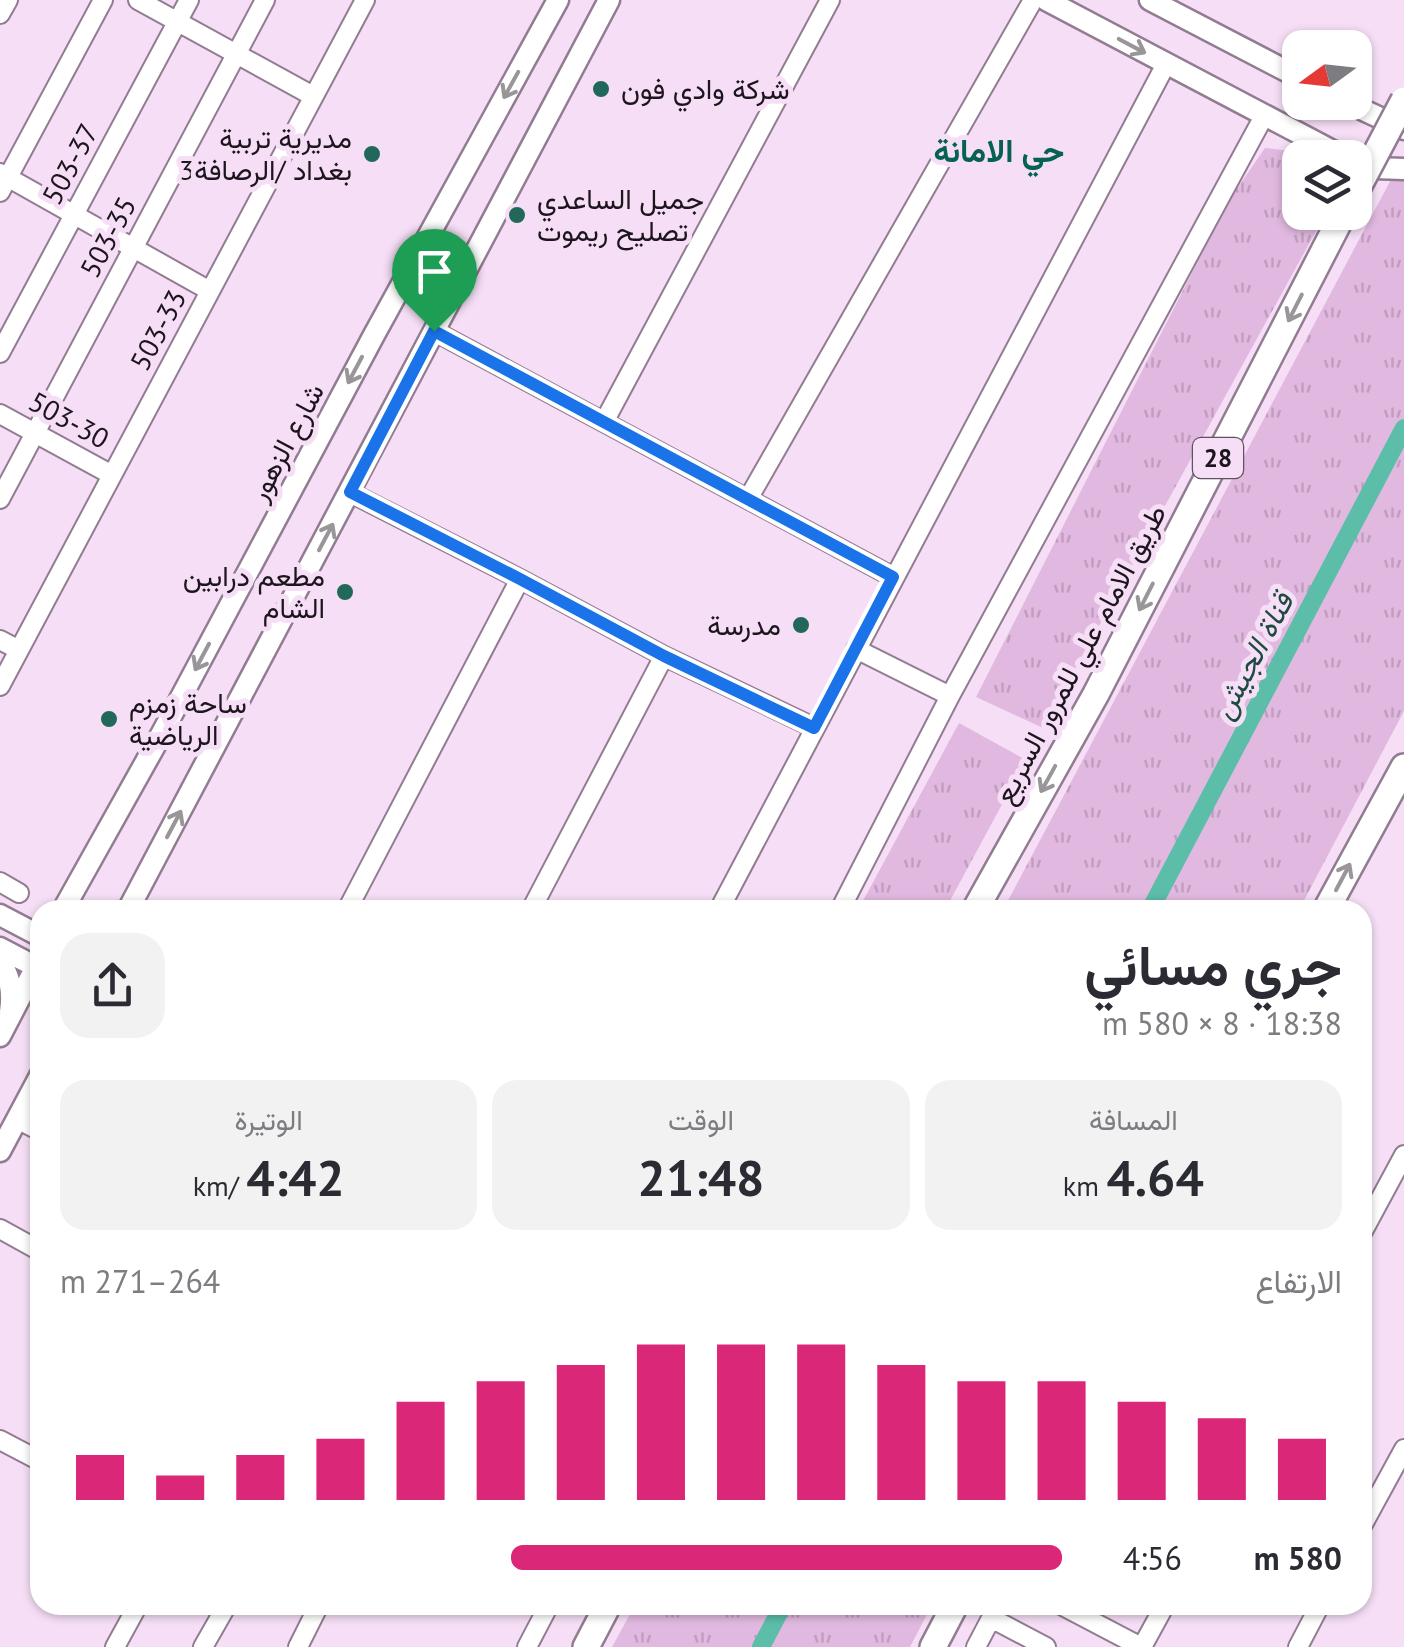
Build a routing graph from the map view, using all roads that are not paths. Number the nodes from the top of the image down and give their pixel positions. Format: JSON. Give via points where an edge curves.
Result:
{"nodes":[{"id":1,"x":8,"y":0,"type":"edge"},
{"id":2,"x":103,"y":0,"type":"edge"},
{"id":3,"x":138,"y":0,"type":"edge"},
{"id":4,"x":189,"y":0,"type":"edge"},
{"id":5,"x":265,"y":0,"type":"edge"},
{"id":6,"x":365,"y":0,"type":"edge"},
{"id":7,"x":558,"y":0,"type":"edge"},
{"id":8,"x":608,"y":0,"type":"edge"},
{"id":9,"x":830,"y":0,"type":"edge"},
{"id":10,"x":1033,"y":0,"type":"edge"},
{"id":11,"x":1046,"y":0,"type":"edge"},
{"id":12,"x":1150,"y":0,"type":"edge"},
{"id":13,"x":0,"y":14,"type":"edge"},
{"id":14,"x":177,"y":22,"type":"junction"},
{"id":15,"x":236,"y":54,"type":"junction"},
{"id":16,"x":1166,"y":64,"type":"junction"},
{"id":17,"x":1282,"y":69,"type":"edge"},
{"id":18,"x":314,"y":96,"type":"junction"},
{"id":19,"x":1404,"y":100,"type":"edge"},
{"id":20,"x":1372,"y":114,"type":"edge"},
{"id":21,"x":1264,"y":116,"type":"junction"},
{"id":22,"x":1404,"y":129,"type":"edge"},
{"id":23,"x":1310,"y":140,"type":"edge"},
{"id":24,"x":1372,"y":161,"type":"edge"},
{"id":25,"x":1372,"y":167,"type":"edge"},
{"id":26,"x":1404,"y":169,"type":"edge"},
{"id":27,"x":3,"y":181,"type":"edge"},
{"id":28,"x":74,"y":215,"type":"junction"},
{"id":29,"x":1335,"y":230,"type":"edge"},
{"id":30,"x":133,"y":248,"type":"junction"},
{"id":31,"x":210,"y":292,"type":"junction"},
{"id":32,"x":434,"y":331,"type":"junction"},
{"id":33,"x":0,"y":353,"type":"edge"},
{"id":34,"x":0,"y":414,"type":"edge"},
{"id":35,"x":604,"y":422,"type":"junction"},
{"id":36,"x":35,"y":433,"type":"junction"},
{"id":37,"x":112,"y":475,"type":"junction"},
{"id":38,"x":350,"y":492,"type":"junction"},
{"id":39,"x":0,"y":499,"type":"edge"},
{"id":40,"x":748,"y":500,"type":"junction"},
{"id":41,"x":893,"y":577,"type":"junction"},
{"id":42,"x":520,"y":579,"type":"junction"},
{"id":43,"x":0,"y":640,"type":"edge"},
{"id":44,"x":856,"y":649,"type":"junction"},
{"id":45,"x":19,"y":650,"type":"junction"},
{"id":46,"x":664,"y":656,"type":"junction"},
{"id":47,"x":0,"y":686,"type":"edge"},
{"id":48,"x":950,"y":696,"type":"junction"},
{"id":49,"x":814,"y":728,"type":"junction"},
{"id":50,"x":1404,"y":767,"type":"edge"},
{"id":51,"x":0,"y":882,"type":"edge"},
{"id":52,"x":19,"y":892,"type":"dead end"},
{"id":53,"x":69,"y":900,"type":"edge"},
{"id":54,"x":133,"y":900,"type":"edge"},
{"id":55,"x":352,"y":900,"type":"edge"},
{"id":56,"x":536,"y":900,"type":"edge"},
{"id":57,"x":724,"y":900,"type":"edge"},
{"id":58,"x":845,"y":900,"type":"edge"},
{"id":59,"x":981,"y":900,"type":"edge"},
{"id":60,"x":1331,"y":900,"type":"edge"},
{"id":61,"x":30,"y":915,"type":"edge"},
{"id":62,"x":3,"y":916,"type":"edge"},
{"id":63,"x":30,"y":931,"type":"edge"},
{"id":64,"x":0,"y":948,"type":"edge"},
{"id":65,"x":30,"y":961,"type":"edge"},
{"id":66,"x":0,"y":962,"type":"edge"},
{"id":67,"x":30,"y":981,"type":"edge"},
{"id":68,"x":5,"y":1026,"type":"edge"},
{"id":69,"x":30,"y":1095,"type":"edge"},
{"id":70,"x":17,"y":1119,"type":"junction"},
{"id":71,"x":30,"y":1126,"type":"edge"},
{"id":72,"x":0,"y":1151,"type":"edge"},
{"id":73,"x":1404,"y":1155,"type":"edge"},
{"id":74,"x":1372,"y":1214,"type":"edge"},
{"id":75,"x":0,"y":1229,"type":"edge"},
{"id":76,"x":30,"y":1246,"type":"edge"},
{"id":77,"x":0,"y":1440,"type":"edge"},
{"id":78,"x":1404,"y":1449,"type":"edge"},
{"id":79,"x":30,"y":1456,"type":"edge"},
{"id":80,"x":1372,"y":1508,"type":"edge"},
{"id":81,"x":133,"y":1615,"type":"edge"},
{"id":82,"x":221,"y":1615,"type":"edge"},
{"id":83,"x":311,"y":1615,"type":"edge"},
{"id":84,"x":543,"y":1615,"type":"edge"},
{"id":85,"x":603,"y":1615,"type":"edge"},
{"id":86,"x":951,"y":1615,"type":"edge"},
{"id":87,"x":992,"y":1615,"type":"edge"},
{"id":88,"x":998,"y":1615,"type":"edge"},
{"id":89,"x":1080,"y":1615,"type":"edge"},
{"id":90,"x":1160,"y":1615,"type":"edge"},
{"id":91,"x":1315,"y":1615,"type":"edge"},
{"id":92,"x":115,"y":1647,"type":"edge"},
{"id":93,"x":203,"y":1647,"type":"edge"},
{"id":94,"x":298,"y":1647,"type":"edge"},
{"id":95,"x":527,"y":1647,"type":"edge"},
{"id":96,"x":586,"y":1647,"type":"edge"},
{"id":97,"x":933,"y":1647,"type":"edge"},
{"id":98,"x":976,"y":1647,"type":"edge"},
{"id":99,"x":1046,"y":1647,"type":"edge"},
{"id":100,"x":1142,"y":1647,"type":"edge"},
{"id":101,"x":1298,"y":1647,"type":"edge"}],
"edges":[{"from":1,"to":13,"type":"street"},
{"from":2,"to":27,"type":"street"},
{"from":3,"to":14,"type":"street"},
{"from":4,"to":14,"type":"street","name":"503-37"},
{"from":5,"to":15,"type":"street","name":"503-35"},
{"from":6,"to":18,"type":"street","name":"503-33"},
{"from":7,"to":53,"type":"main road","name":"شارع الزهور","one_way":true},
{"from":8,"to":32,"type":"main road"},
{"from":9,"to":35,"type":"street"},
{"from":10,"to":40,"type":"street"},
{"from":11,"to":16,"type":"main road","one_way":true},
{"from":12,"to":17,"type":"main road"},
{"from":14,"to":15,"type":"street"},
{"from":14,"to":28,"type":"street","name":"503-37"},
{"from":15,"to":18,"type":"street"},
{"from":15,"to":30,"type":"street","name":"503-35"},
{"from":16,"to":21,"type":"main road"},
{"from":16,"to":41,"type":"street"},
{"from":18,"to":31,"type":"street","name":"503-33"},
{"from":19,"to":24,"type":"highway","bridge":true},
{"from":20,"to":22,"type":"main road"},
{"from":21,"to":23,"type":"main road"},
{"from":21,"to":48,"type":"street"},
{"from":25,"to":26,"type":"main road"},
{"from":27,"to":28,"type":"street"},
{"from":28,"to":30,"type":"street"},
{"from":28,"to":33,"type":"street","name":"503-37"},
{"from":29,"to":59,"type":"highway","name":"طريق الامام علي للمرور السريع","number":"28","one_way":true,"via":[[1096,694]]},
{"from":30,"to":31,"type":"street"},
{"from":30,"to":36,"type":"street","name":"503-35"},
{"from":31,"to":37,"type":"street","name":"503-33"},
{"from":32,"to":35,"type":"street"},
{"from":32,"to":38,"type":"main road"},
{"from":34,"to":36,"type":"street","name":"503-30"},
{"from":35,"to":40,"type":"street"},
{"from":36,"to":37,"type":"street","name":"503-30"},
{"from":36,"to":39,"type":"street","name":"503-35"},
{"from":37,"to":45,"type":"street","name":"503-33"},
{"from":38,"to":42,"type":"street"},
{"from":54,"to":38,"type":"main road","one_way":true},
{"from":40,"to":41,"type":"street"},
{"from":41,"to":44,"type":"street"},
{"from":42,"to":46,"type":"street"},
{"from":42,"to":55,"type":"street"},
{"from":43,"to":45,"type":"street"},
{"from":44,"to":48,"type":"street"},
{"from":44,"to":49,"type":"street"},
{"from":45,"to":47,"type":"street","name":"503-33"},
{"from":46,"to":49,"type":"street"},
{"from":46,"to":56,"type":"street"},
{"from":48,"to":58,"type":"street"},
{"from":49,"to":57,"type":"street"},
{"from":60,"to":50,"type":"highway","one_way":true},
{"from":51,"to":52,"type":"street"},
{"from":61,"to":62,"type":"main road"},
{"from":62,"to":63,"type":"main road"},
{"from":64,"to":65,"type":"main road"},
{"from":66,"to":68,"type":"main road","via":[[12,999]]},
{"from":67,"to":68,"type":"main road"},
{"from":69,"to":70,"type":"main road"},
{"from":70,"to":71,"type":"street"},
{"from":70,"to":72,"type":"main road"},
{"from":73,"to":74,"type":"street"},
{"from":75,"to":76,"type":"street"},
{"from":77,"to":79,"type":"street"},
{"from":78,"to":80,"type":"street"},
{"from":81,"to":92,"type":"street"},
{"from":82,"to":93,"type":"street"},
{"from":83,"to":94,"type":"street"},
{"from":84,"to":95,"type":"street"},
{"from":85,"to":96,"type":"highway"},
{"from":86,"to":97,"type":"highway"},
{"from":87,"to":98,"type":"street"},
{"from":88,"to":99,"type":"street"},
{"from":89,"to":100,"type":"street"},
{"from":90,"to":100,"type":"street"},
{"from":91,"to":101,"type":"street"}]}
